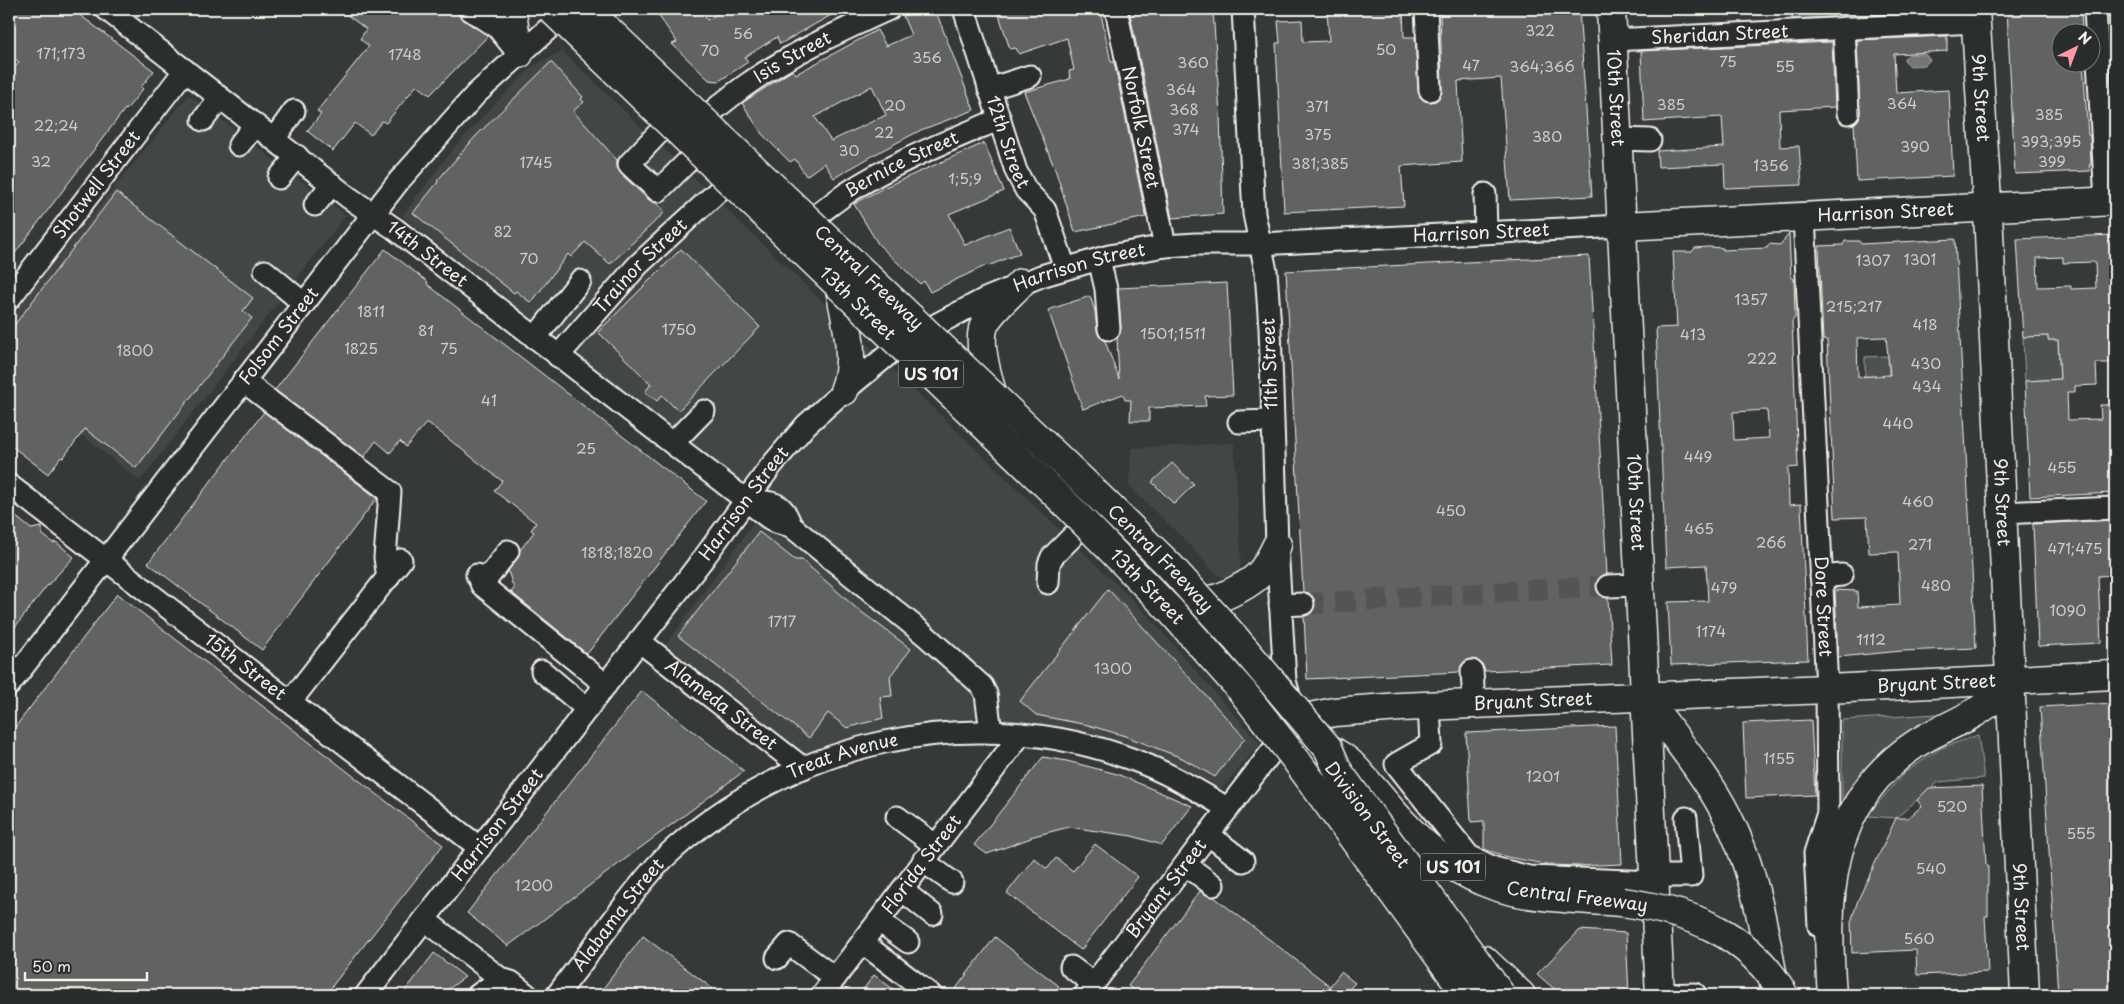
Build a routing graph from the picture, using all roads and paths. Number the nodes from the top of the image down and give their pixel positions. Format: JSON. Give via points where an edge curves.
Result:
{"nodes":[{"id":1,"x":106,"y":9,"type":"edge"},
{"id":2,"x":469,"y":9,"type":"edge"},
{"id":3,"x":511,"y":9,"type":"edge"},
{"id":4,"x":587,"y":9,"type":"edge"},
{"id":5,"x":889,"y":9,"type":"edge"},
{"id":6,"x":964,"y":9,"type":"edge"},
{"id":7,"x":1116,"y":9,"type":"edge"},
{"id":8,"x":1243,"y":9,"type":"edge"},
{"id":9,"x":1426,"y":9,"type":"edge"},
{"id":10,"x":1611,"y":9,"type":"edge"},
{"id":11,"x":2095,"y":9,"type":"edge"},
{"id":12,"x":557,"y":12,"type":"edge"},
{"id":13,"x":1976,"y":15,"type":"edge"},
{"id":14,"x":1844,"y":28,"type":"junction"},
{"id":15,"x":1612,"y":40,"type":"junction"},
{"id":16,"x":519,"y":54,"type":"junction"},
{"id":17,"x":185,"y":70,"type":"junction"},
{"id":18,"x":1030,"y":76,"type":"dead end"},
{"id":19,"x":990,"y":89,"type":"junction"},
{"id":20,"x":1430,"y":90,"type":"dead end"},
{"id":21,"x":220,"y":98,"type":"junction"},
{"id":22,"x":294,"y":111,"type":"dead end"},
{"id":23,"x":1848,"y":113,"type":"dead end"},
{"id":24,"x":703,"y":118,"type":"junction"},
{"id":25,"x":1000,"y":119,"type":"junction"},
{"id":26,"x":203,"y":120,"type":"dead end"},
{"id":27,"x":668,"y":123,"type":"junction"},
{"id":28,"x":255,"y":125,"type":"junction"},
{"id":29,"x":274,"y":139,"type":"junction"},
{"id":30,"x":1617,"y":139,"type":"junction"},
{"id":31,"x":1650,"y":140,"type":"dead end"},
{"id":32,"x":239,"y":145,"type":"dead end"},
{"id":33,"x":697,"y":152,"type":"junction"},
{"id":34,"x":296,"y":156,"type":"junction"},
{"id":35,"x":279,"y":178,"type":"dead end"},
{"id":36,"x":728,"y":182,"type":"junction"},
{"id":37,"x":332,"y":184,"type":"junction"},
{"id":38,"x":1485,"y":194,"type":"dead end"},
{"id":39,"x":2110,"y":201,"type":"edge"},
{"id":40,"x":316,"y":205,"type":"dead end"},
{"id":41,"x":1987,"y":207,"type":"junction"},
{"id":42,"x":372,"y":214,"type":"junction"},
{"id":43,"x":1804,"y":216,"type":"junction"},
{"id":44,"x":809,"y":221,"type":"junction"},
{"id":45,"x":1622,"y":226,"type":"junction"},
{"id":46,"x":1486,"y":232,"type":"junction"},
{"id":47,"x":1260,"y":244,"type":"junction"},
{"id":48,"x":1165,"y":246,"type":"junction"},
{"id":49,"x":1099,"y":258,"type":"junction"},
{"id":50,"x":1065,"y":268,"type":"junction"},
{"id":51,"x":265,"y":272,"type":"dead end"},
{"id":52,"x":580,"y":280,"type":"dead end"},
{"id":53,"x":1021,"y":284,"type":"junction"},
{"id":54,"x":840,"y":289,"type":"junction"},
{"id":55,"x":9,"y":299,"type":"edge"},
{"id":56,"x":303,"y":303,"type":"junction"},
{"id":57,"x":1108,"y":328,"type":"dead end"},
{"id":58,"x":924,"y":331,"type":"junction"},
{"id":59,"x":535,"y":338,"type":"junction"},
{"id":60,"x":899,"y":346,"type":"junction"},
{"id":61,"x":558,"y":356,"type":"junction"},
{"id":62,"x":243,"y":381,"type":"junction"},
{"id":63,"x":844,"y":391,"type":"junction"},
{"id":64,"x":994,"y":399,"type":"junction"},
{"id":65,"x":704,"y":411,"type":"dead end"},
{"id":66,"x":1239,"y":422,"type":"dead end"},
{"id":67,"x":1272,"y":422,"type":"junction"},
{"id":68,"x":672,"y":443,"type":"junction"},
{"id":69,"x":9,"y":484,"type":"edge"},
{"id":70,"x":747,"y":499,"type":"junction"},
{"id":71,"x":2115,"y":508,"type":"edge"},
{"id":72,"x":2002,"y":513,"type":"junction"},
{"id":73,"x":1083,"y":526,"type":"junction"},
{"id":74,"x":1277,"y":545,"type":"junction"},
{"id":75,"x":508,"y":551,"type":"dead end"},
{"id":76,"x":105,"y":559,"type":"junction"},
{"id":77,"x":401,"y":560,"type":"dead end"},
{"id":78,"x":388,"y":578,"type":"junction"},
{"id":79,"x":1048,"y":583,"type":"dead end"},
{"id":80,"x":1639,"y":585,"type":"junction"},
{"id":81,"x":1608,"y":586,"type":"tunnel mouth"},
{"id":82,"x":1198,"y":599,"type":"junction"},
{"id":83,"x":1303,"y":604,"type":"tunnel mouth"},
{"id":84,"x":1280,"y":606,"type":"junction"},
{"id":85,"x":639,"y":641,"type":"junction"},
{"id":86,"x":542,"y":671,"type":"dead end"},
{"id":87,"x":1472,"y":671,"type":"dead end"},
{"id":88,"x":2115,"y":675,"type":"edge"},
{"id":89,"x":2010,"y":680,"type":"junction"},
{"id":90,"x":606,"y":684,"type":"junction"},
{"id":91,"x":9,"y":685,"type":"edge"},
{"id":92,"x":1827,"y":689,"type":"junction"},
{"id":93,"x":1645,"y":697,"type":"junction"},
{"id":94,"x":290,"y":702,"type":"junction"},
{"id":95,"x":1474,"y":704,"type":"junction"},
{"id":96,"x":1429,"y":705,"type":"junction"},
{"id":97,"x":587,"y":709,"type":"junction"},
{"id":98,"x":1287,"y":730,"type":"junction"},
{"id":99,"x":991,"y":732,"type":"junction"},
{"id":100,"x":1021,"y":734,"type":"junction"},
{"id":101,"x":1328,"y":748,"type":"junction"},
{"id":102,"x":803,"y":768,"type":"junction"},
{"id":103,"x":1228,"y":809,"type":"junction"},
{"id":104,"x":897,"y":816,"type":"dead end"},
{"id":105,"x":1686,"y":818,"type":"dead end"},
{"id":106,"x":1209,"y":835,"type":"junction"},
{"id":107,"x":685,"y":840,"type":"joint"},
{"id":108,"x":480,"y":848,"type":"junction"},
{"id":109,"x":929,"y":853,"type":"junction"},
{"id":110,"x":1243,"y":861,"type":"dead end"},
{"id":111,"x":1186,"y":865,"type":"junction"},
{"id":112,"x":1654,"y":879,"type":"junction"},
{"id":113,"x":952,"y":882,"type":"dead end"},
{"id":114,"x":1213,"y":885,"type":"dead end"},
{"id":115,"x":902,"y":890,"type":"junction"},
{"id":116,"x":932,"y":914,"type":"dead end"},
{"id":117,"x":425,"y":920,"type":"junction"},
{"id":118,"x":879,"y":921,"type":"junction"},
{"id":119,"x":908,"y":942,"type":"dead end"},
{"id":120,"x":863,"y":943,"type":"junction"},
{"id":121,"x":777,"y":958,"type":"dead end"},
{"id":122,"x":1070,"y":967,"type":"dead end"},
{"id":123,"x":835,"y":978,"type":"junction"},
{"id":124,"x":501,"y":979,"type":"junction"},
{"id":125,"x":1092,"y":991,"type":"edge"},
{"id":126,"x":1695,"y":994,"type":"dead end"},
{"id":127,"x":366,"y":995,"type":"edge"},
{"id":128,"x":478,"y":995,"type":"edge"},
{"id":129,"x":527,"y":995,"type":"edge"},
{"id":130,"x":557,"y":995,"type":"edge"},
{"id":131,"x":822,"y":995,"type":"edge"},
{"id":132,"x":931,"y":995,"type":"edge"},
{"id":133,"x":1468,"y":995,"type":"edge"},
{"id":134,"x":1479,"y":995,"type":"edge"},
{"id":135,"x":1501,"y":995,"type":"edge"},
{"id":136,"x":1521,"y":995,"type":"edge"},
{"id":137,"x":1660,"y":995,"type":"edge"},
{"id":138,"x":1776,"y":995,"type":"edge"},
{"id":139,"x":1784,"y":995,"type":"edge"},
{"id":140,"x":1823,"y":995,"type":"edge"},
{"id":141,"x":1832,"y":995,"type":"edge"},
{"id":142,"x":2026,"y":995,"type":"edge"}],
"edges":[{"from":1,"to":17,"type":"street","name":"14th Street"},
{"from":2,"to":16,"type":"street","via":[[497,27]]},
{"from":3,"to":16,"type":"main road"},
{"from":4,"to":24,"type":"main road","name":"13th Street"},
{"from":4,"to":101,"type":"main road","name":"Central Freeway","number":"US 101","bridge":true,"via":[[1169,565]]},
{"from":5,"to":24,"type":"street","name":"Isis Street","via":[[775,67]]},
{"from":6,"to":19,"type":"street","name":"12th Street"},
{"from":7,"to":48,"type":"street","name":"Norfolk Street"},
{"from":8,"to":47,"type":"street","name":"11th Street","via":[[1254,214]]},
{"from":9,"to":20,"type":"street"},
{"from":10,"to":15,"type":"main road","name":"10th Street"},
{"from":11,"to":39,"type":"street"},
{"from":12,"to":16,"type":"street","name":"Folsom Street"},
{"from":12,"to":27,"type":"main road","name":"13th Street"},
{"from":12,"to":133,"type":"main road","name":"Central Freeway","number":"US 101","bridge":true,"via":[[1067,505],[1170,610],[1293,756]]},
{"from":13,"to":14,"type":"street","name":"Sheridan Street"},
{"from":13,"to":41,"type":"main road","name":"9th Street"},
{"from":14,"to":15,"type":"street","name":"Sheridan Street"},
{"from":14,"to":23,"type":"street"},
{"from":15,"to":30,"type":"main road","name":"10th Street"},
{"from":16,"to":42,"type":"street","name":"Folsom Street","via":[[450,121]]},
{"from":17,"to":21,"type":"street","name":"14th Street"},
{"from":17,"to":55,"type":"street","name":"Shotwell Street"},
{"from":18,"to":19,"type":"street"},
{"from":19,"to":25,"type":"street","name":"12th Street"},
{"from":21,"to":26,"type":"street"},
{"from":21,"to":28,"type":"street","name":"14th Street"},
{"from":22,"to":29,"type":"street"},
{"from":24,"to":44,"type":"main road","name":"13th Street"},
{"from":25,"to":44,"type":"street","name":"Bernice Street","via":[[882,174]]},
{"from":25,"to":50,"type":"street","name":"12th Street","via":[[1016,170],[1026,190],[1045,210]]},
{"from":27,"to":33,"type":"main road","name":"13th Street"},
{"from":27,"to":33,"type":"street","via":[[629,164],[658,192]]},
{"from":28,"to":29,"type":"street","name":"14th Street"},
{"from":28,"to":32,"type":"street"},
{"from":29,"to":34,"type":"street","name":"14th Street"},
{"from":30,"to":31,"type":"street"},
{"from":30,"to":45,"type":"main road","name":"10th Street"},
{"from":33,"to":36,"type":"main road","name":"13th Street"},
{"from":34,"to":35,"type":"street"},
{"from":34,"to":37,"type":"street","name":"14th Street"},
{"from":36,"to":54,"type":"main road","name":"13th Street"},
{"from":36,"to":61,"type":"street","name":"Trainor Street","via":[[638,264]]},
{"from":37,"to":40,"type":"street"},
{"from":37,"to":42,"type":"street","name":"14th Street"},
{"from":38,"to":46,"type":"street"},
{"from":39,"to":41,"type":"main road","name":"Harrison Street"},
{"from":41,"to":43,"type":"main road","name":"Harrison Street"},
{"from":41,"to":72,"type":"main road","name":"9th Street"},
{"from":42,"to":56,"type":"street","name":"Folsom Street"},
{"from":42,"to":59,"type":"street","name":"14th Street"},
{"from":43,"to":45,"type":"main road","name":"Harrison Street"},
{"from":43,"to":92,"type":"street","name":"Dore Street","via":[[1831,576]]},
{"from":44,"to":58,"type":"main road","name":"13th Street"},
{"from":45,"to":46,"type":"street","name":"Harrison Street"},
{"from":45,"to":80,"type":"main road","name":"10th Street"},
{"from":46,"to":47,"type":"street","name":"Harrison Street"},
{"from":47,"to":48,"type":"street","name":"Harrison Street"},
{"from":47,"to":67,"type":"street","name":"11th Street","via":[[1266,271]]},
{"from":48,"to":49,"type":"street","name":"Harrison Street"},
{"from":49,"to":50,"type":"street","name":"Harrison Street"},
{"from":49,"to":57,"type":"street","via":[[1106,289]]},
{"from":50,"to":53,"type":"street","name":"Harrison Street"},
{"from":51,"to":56,"type":"street"},
{"from":52,"to":59,"type":"street"},
{"from":53,"to":58,"type":"street","name":"Harrison Street"},
{"from":53,"to":64,"type":"main road","via":[[984,326],[983,355]]},
{"from":54,"to":60,"type":"main road","name":"13th Street"},
{"from":54,"to":63,"type":"main road","via":[[850,356]]},
{"from":56,"to":62,"type":"street","name":"Folsom Street"},
{"from":58,"to":60,"type":"street","name":"Harrison Street"},
{"from":58,"to":64,"type":"main road","name":"13th Street"},
{"from":59,"to":61,"type":"street","name":"14th Street"},
{"from":60,"to":63,"type":"street","name":"Harrison Street"},
{"from":60,"to":73,"type":"main road","name":"13th Street"},
{"from":61,"to":68,"type":"street","name":"14th Street"},
{"from":62,"to":76,"type":"street","name":"Folsom Street"},
{"from":62,"to":78,"type":"street","via":[[390,492],[385,558]]},
{"from":63,"to":70,"type":"street","name":"Harrison Street","via":[[794,439]]},
{"from":64,"to":82,"type":"main road","name":"13th Street"},
{"from":65,"to":68,"type":"street"},
{"from":66,"to":67,"type":"street"},
{"from":67,"to":74,"type":"street","name":"11th Street"},
{"from":68,"to":70,"type":"street","name":"14th Street"},
{"from":69,"to":76,"type":"street","name":"15th Street"},
{"from":70,"to":85,"type":"street","name":"Harrison Street"},
{"from":70,"to":99,"type":"street","name":"14th Street","via":[[776,522],[791,526],[982,686]]},
{"from":71,"to":72,"type":"street"},
{"from":72,"to":89,"type":"main road","name":"9th Street"},
{"from":73,"to":79,"type":"street","via":[[1052,558]]},
{"from":73,"to":98,"type":"main road","name":"13th Street"},
{"from":74,"to":82,"type":"main road","via":[[1264,570],[1250,584],[1220,599]]},
{"from":74,"to":84,"type":"street","name":"11th Street"},
{"from":75,"to":90,"type":"street","via":[[479,580]]},
{"from":76,"to":91,"type":"street","name":"Folsom Street"},
{"from":76,"to":94,"type":"street","name":"15th Street"},
{"from":77,"to":78,"type":"street"},
{"from":78,"to":94,"type":"street"},
{"from":80,"to":81,"type":"street"},
{"from":80,"to":93,"type":"main road","name":"10th Street"},
{"from":82,"to":98,"type":"main road","name":"13th Street","via":[[1252,663]]},
{"from":83,"to":84,"type":"street"},
{"from":84,"to":98,"type":"street","name":"11th Street"},
{"from":85,"to":90,"type":"street","name":"Harrison Street"},
{"from":85,"to":102,"type":"street","name":"Alameda Street"},
{"from":86,"to":97,"type":"street"},
{"from":87,"to":95,"type":"street"},
{"from":88,"to":89,"type":"main road","name":"Bryant Street"},
{"from":89,"to":92,"type":"main road","name":"Bryant Street"},
{"from":89,"to":141,"type":"main road","via":[[1981,709],[1903,753],[1871,785],[1847,824],[1829,898]]},
{"from":89,"to":142,"type":"main road","name":"9th Street"},
{"from":90,"to":97,"type":"street","name":"Harrison Street"},
{"from":92,"to":93,"type":"main road","name":"Bryant Street"},
{"from":92,"to":140,"type":"street","name":"Dore Street","via":[[1828,813],[1815,853]]},
{"from":93,"to":95,"type":"main road","name":"Bryant Street"},
{"from":93,"to":112,"type":"main road","name":"10th Street"},
{"from":93,"to":138,"type":"main road","via":[[1704,776],[1741,846],[1756,895]]},
{"from":94,"to":108,"type":"street","name":"15th Street"},
{"from":95,"to":96,"type":"main road","name":"Bryant Street"},
{"from":96,"to":98,"type":"main road","name":"Bryant Street","via":[[1334,712]]},
{"from":96,"to":112,"type":"street","via":[[1431,744],[1396,764],[1468,856],[1494,868],[1529,877]]},
{"from":97,"to":108,"type":"street","name":"Harrison Street"},
{"from":98,"to":103,"type":"street","name":"Bryant Street"},
{"from":98,"to":134,"type":"main road","name":"Division Street","via":[[1398,900],[1450,966]]},
{"from":98,"to":136,"type":"main road","name":"Division Street","via":[[1474,950]]},
{"from":99,"to":100,"type":"street","name":"Treat Avenue"},
{"from":99,"to":102,"type":"street","name":"Treat Avenue","via":[[902,737],[859,747]]},
{"from":100,"to":103,"type":"street","via":[[1096,748],[1134,760],[1171,775]]},
{"from":100,"to":109,"type":"street","name":"Florida Street"},
{"from":101,"to":135,"type":"main road","bridge":true,"via":[[1338,771]]},
{"from":101,"to":139,"type":"main road","name":"Central Freeway","number":"US 101","bridge":true,"via":[[1349,763],[1437,856],[1475,879],[1525,894],[1642,904],[1696,918],[1724,933],[1750,953]]},
{"from":102,"to":107,"type":"street","name":"Treat Avenue","via":[[753,793]]},
{"from":103,"to":106,"type":"street","name":"Bryant Street"},
{"from":104,"to":109,"type":"street"},
{"from":105,"to":112,"type":"street","via":[[1691,876]]},
{"from":106,"to":110,"type":"street"},
{"from":106,"to":111,"type":"street","name":"Bryant Street"},
{"from":107,"to":130,"type":"street","name":"Alabama Street","via":[[647,876]]},
{"from":108,"to":117,"type":"street","name":"Harrison Street"},
{"from":109,"to":113,"type":"street"},
{"from":109,"to":115,"type":"street","name":"Florida Street"},
{"from":111,"to":114,"type":"street"},
{"from":111,"to":125,"type":"street","name":"Bryant Street"},
{"from":112,"to":137,"type":"main road","name":"10th Street"},
{"from":115,"to":116,"type":"street"},
{"from":115,"to":118,"type":"street","name":"Florida Street"},
{"from":117,"to":124,"type":"street"},
{"from":117,"to":127,"type":"street","name":"Harrison Street"},
{"from":118,"to":119,"type":"street"},
{"from":118,"to":120,"type":"street","name":"Florida Street"},
{"from":120,"to":123,"type":"street","name":"Florida Street"},
{"from":120,"to":132,"type":"street"},
{"from":121,"to":123,"type":"street","via":[[789,944]]},
{"from":122,"to":125,"type":"street"},
{"from":123,"to":131,"type":"street","name":"Florida Street"},
{"from":124,"to":128,"type":"street"},
{"from":124,"to":129,"type":"street","via":[[511,982]]},
{"from":126,"to":137,"type":"street"}]}
